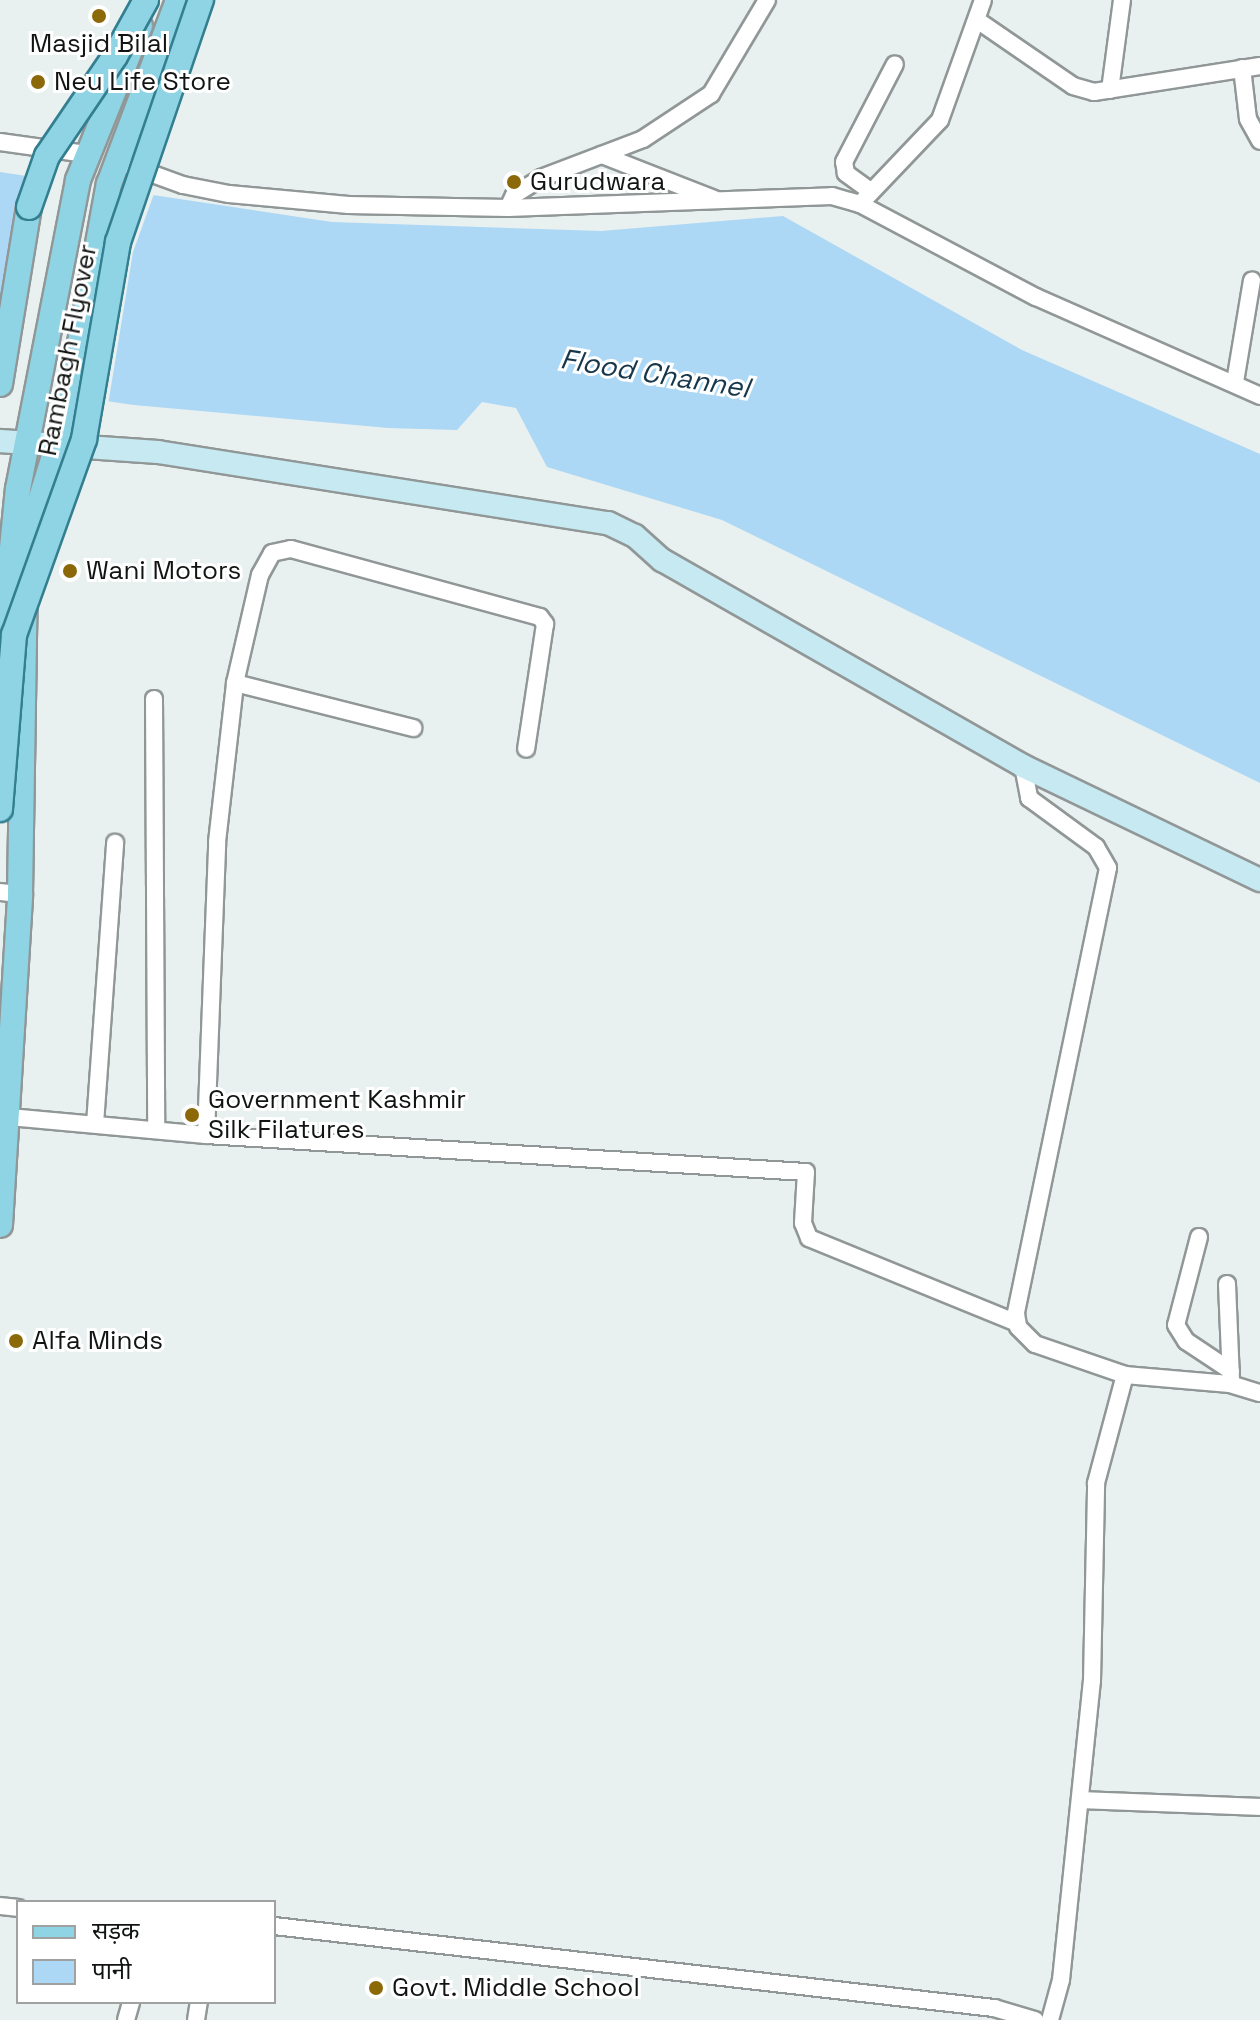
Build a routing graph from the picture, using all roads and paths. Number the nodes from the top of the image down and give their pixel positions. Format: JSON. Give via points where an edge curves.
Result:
{"nodes":[{"id":1,"x":146,"y":0,"type":"edge"},
{"id":2,"x":178,"y":0,"type":"edge"},
{"id":3,"x":201,"y":0,"type":"edge"},
{"id":4,"x":767,"y":0,"type":"edge"},
{"id":5,"x":983,"y":0,"type":"edge"},
{"id":6,"x":1122,"y":0,"type":"edge"},
{"id":7,"x":977,"y":20,"type":"junction"},
{"id":8,"x":895,"y":64,"type":"dead end"},
{"id":9,"x":1260,"y":66,"type":"edge"},
{"id":10,"x":1242,"y":68,"type":"junction"},
{"id":11,"x":1110,"y":90,"type":"junction"},
{"id":12,"x":1260,"y":141,"type":"edge"},
{"id":13,"x":0,"y":142,"type":"edge"},
{"id":14,"x":86,"y":154,"type":"junction"},
{"id":15,"x":602,"y":155,"type":"junction"},
{"id":16,"x":117,"y":161,"type":"junction"},
{"id":17,"x":864,"y":197,"type":"junction"},
{"id":18,"x":719,"y":201,"type":"junction"},
{"id":19,"x":508,"y":208,"type":"junction"},
{"id":20,"x":1252,"y":280,"type":"dead end"},
{"id":21,"x":1235,"y":382,"type":"junction"},
{"id":22,"x":0,"y":384,"type":"edge"},
{"id":23,"x":1260,"y":396,"type":"edge"},
{"id":24,"x":0,"y":441,"type":"edge"},
{"id":25,"x":28,"y":443,"type":"junction"},
{"id":26,"x":59,"y":444,"type":"junction"},
{"id":27,"x":0,"y":663,"type":"edge"},
{"id":28,"x":235,"y":683,"type":"junction"},
{"id":29,"x":154,"y":699,"type":"dead end"},
{"id":30,"x":413,"y":728,"type":"dead end"},
{"id":31,"x":526,"y":749,"type":"dead end"},
{"id":32,"x":1023,"y":766,"type":"junction"},
{"id":33,"x":0,"y":809,"type":"edge"},
{"id":34,"x":115,"y":843,"type":"dead end"},
{"id":35,"x":1260,"y":880,"type":"edge"},
{"id":36,"x":10,"y":893,"type":"edge"},
{"id":37,"x":9,"y":1117,"type":"junction"},
{"id":38,"x":95,"y":1124,"type":"junction"},
{"id":39,"x":156,"y":1130,"type":"junction"},
{"id":40,"x":206,"y":1135,"type":"junction"},
{"id":41,"x":0,"y":1225,"type":"edge"},
{"id":42,"x":1199,"y":1237,"type":"dead end"},
{"id":43,"x":1227,"y":1284,"type":"dead end"},
{"id":44,"x":1017,"y":1323,"type":"junction"},
{"id":45,"x":1125,"y":1375,"type":"junction"},
{"id":46,"x":1231,"y":1378,"type":"junction"},
{"id":47,"x":1260,"y":1393,"type":"edge"},
{"id":48,"x":1081,"y":1800,"type":"junction"},
{"id":49,"x":1260,"y":1807,"type":"edge"},
{"id":50,"x":276,"y":1926,"type":"edge"},
{"id":51,"x":994,"y":2014,"type":"edge"},
{"id":52,"x":1035,"y":2020,"type":"edge"},
{"id":53,"x":1050,"y":2020,"type":"edge"}],
"edges":[{"from":1,"to":14,"type":"main road","via":[[124,69]]},
{"from":1,"to":22,"type":"main road","bridge":true,"via":[[47,156],[29,207]]},
{"from":2,"to":16,"type":"main road"},
{"from":3,"to":33,"type":"main road","name":"Rambagh Flyover","bridge":true,"via":[[118,242],[84,439],[14,635]]},
{"from":4,"to":15,"type":"street","via":[[711,94],[643,139]]},
{"from":5,"to":7,"type":"street"},
{"from":6,"to":11,"type":"street"},
{"from":7,"to":11,"type":"street","via":[[1073,86]]},
{"from":7,"to":17,"type":"street","via":[[935,129]]},
{"from":8,"to":17,"type":"street","via":[[844,162]]},
{"from":9,"to":10,"type":"street"},
{"from":10,"to":11,"type":"street"},
{"from":10,"to":12,"type":"street","via":[[1248,119]]},
{"from":13,"to":14,"type":"street"},
{"from":14,"to":25,"type":"main road"},
{"from":15,"to":18,"type":"street"},
{"from":15,"to":19,"type":"street","via":[[541,178],[514,195]]},
{"from":16,"to":19,"type":"street","via":[[183,185],[269,200]]},
{"from":16,"to":26,"type":"main road"},
{"from":17,"to":18,"type":"street"},
{"from":17,"to":21,"type":"street","via":[[1036,297]]},
{"from":18,"to":19,"type":"street"},
{"from":20,"to":21,"type":"street"},
{"from":21,"to":23,"type":"street"},
{"from":24,"to":25,"type":"main road"},
{"from":25,"to":26,"type":"main road"},
{"from":25,"to":27,"type":"main road","via":[[18,489]]},
{"from":26,"to":32,"type":"main road","via":[[158,452],[608,523],[635,536],[662,560]]},
{"from":26,"to":36,"type":"main road","via":[[32,527],[25,591]]},
{"from":28,"to":30,"type":"street"},
{"from":28,"to":31,"type":"street","via":[[264,563],[272,553],[291,549],[540,617],[545,624]]},
{"from":28,"to":40,"type":"street","via":[[217,842]]},
{"from":29,"to":39,"type":"street"},
{"from":32,"to":35,"type":"main road"},
{"from":32,"to":44,"type":"street","via":[[1029,798],[1096,847],[1108,868]]},
{"from":34,"to":38,"type":"street"},
{"from":36,"to":37,"type":"main road"},
{"from":37,"to":38,"type":"street"},
{"from":37,"to":41,"type":"main road"},
{"from":38,"to":39,"type":"street"},
{"from":39,"to":40,"type":"street"},
{"from":40,"to":44,"type":"street","via":[[806,1172],[803,1223],[809,1238]]},
{"from":42,"to":46,"type":"street","via":[[1176,1325],[1186,1341]]},
{"from":43,"to":46,"type":"street"},
{"from":44,"to":45,"type":"street","via":[[1023,1337],[1035,1344]]},
{"from":45,"to":46,"type":"street"},
{"from":45,"to":48,"type":"street","via":[[1093,1510],[1094,1652]]},
{"from":46,"to":47,"type":"street"},
{"from":48,"to":49,"type":"street"},
{"from":48,"to":53,"type":"street","via":[[1061,1980]]},
{"from":50,"to":51,"type":"street"},
{"from":51,"to":52,"type":"street"}]}
